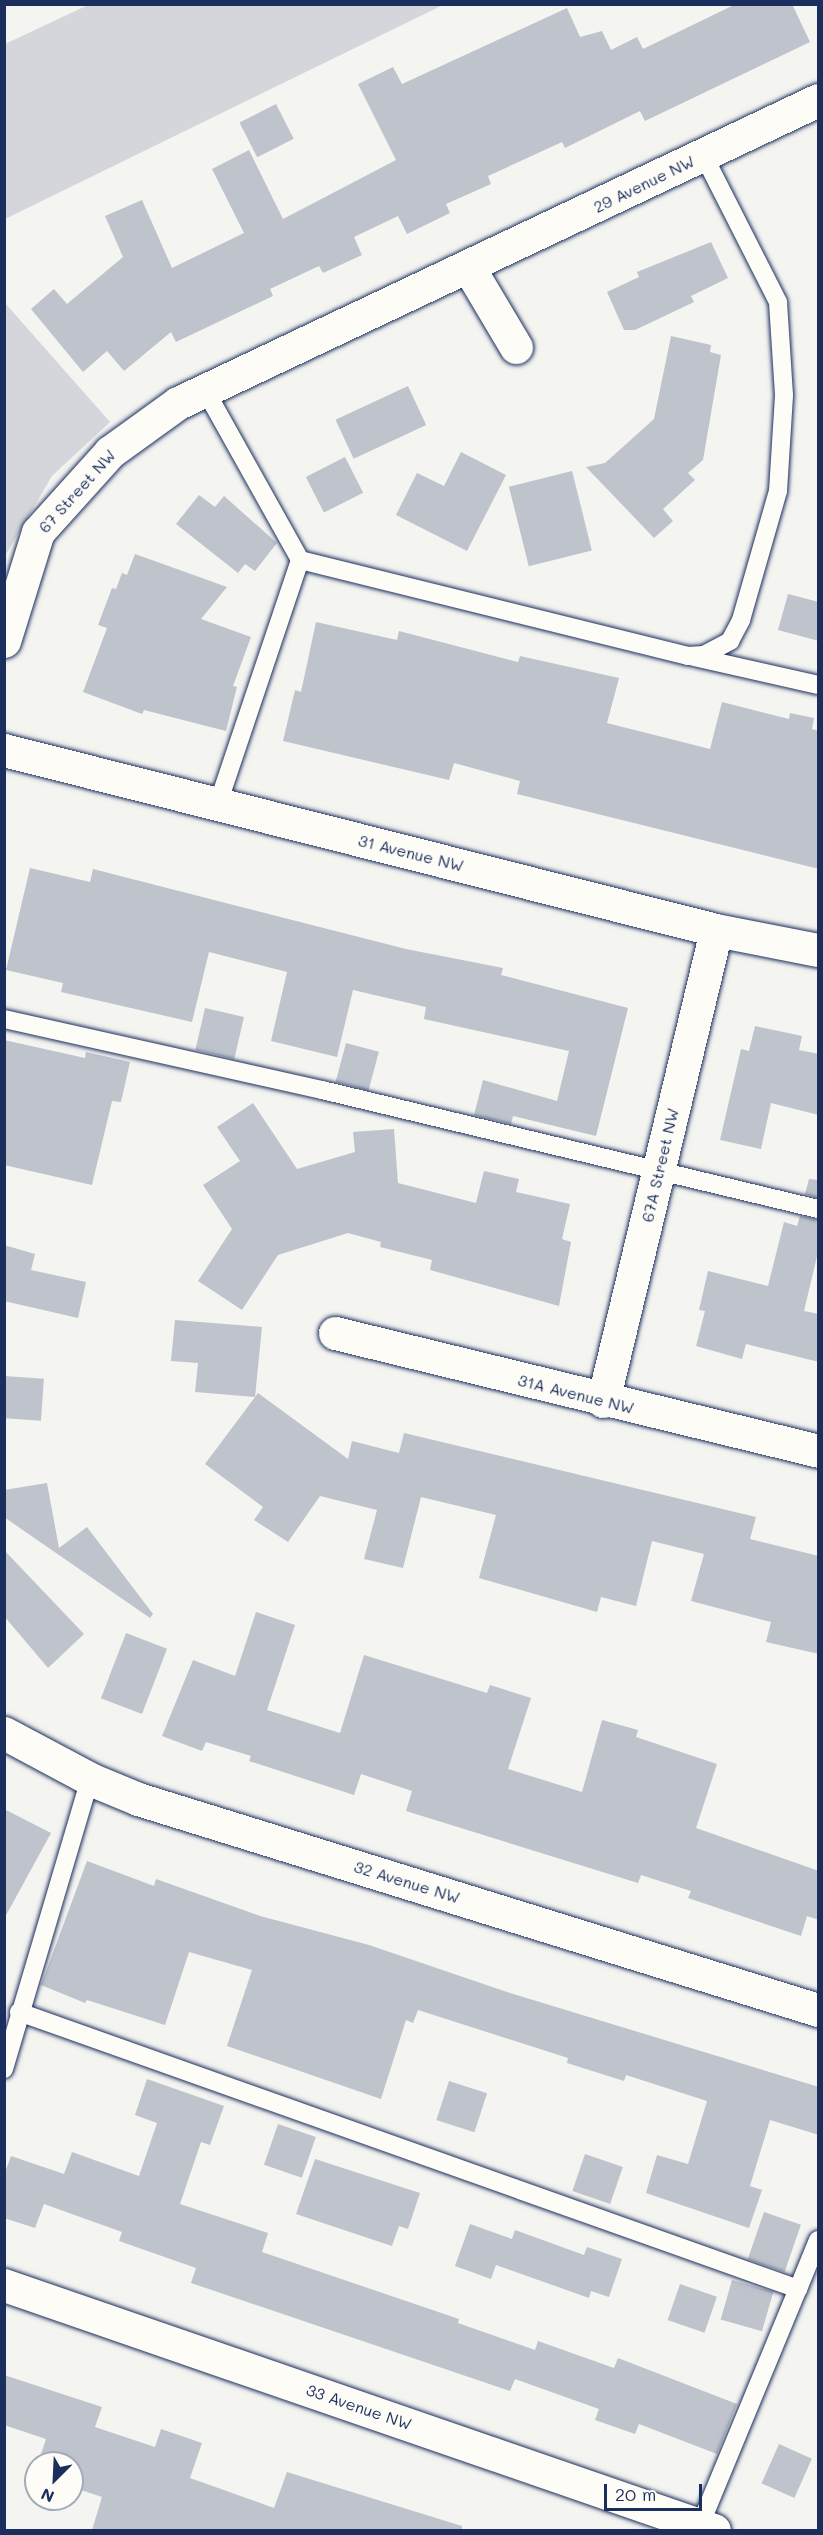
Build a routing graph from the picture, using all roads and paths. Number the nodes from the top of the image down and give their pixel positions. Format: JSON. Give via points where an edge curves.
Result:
{"nodes":[{"id":1,"x":819,"y":100,"type":"edge"},
{"id":2,"x":704,"y":156,"type":"junction"},
{"id":3,"x":469,"y":268,"type":"junction"},
{"id":4,"x":516,"y":347,"type":"dead end"},
{"id":5,"x":191,"y":395,"type":"junction"},
{"id":6,"x":300,"y":560,"type":"junction"},
{"id":7,"x":4,"y":641,"type":"edge"},
{"id":8,"x":688,"y":656,"type":"junction"},
{"id":9,"x":819,"y":685,"type":"edge"},
{"id":10,"x":4,"y":750,"type":"edge"},
{"id":11,"x":218,"y":804,"type":"junction"},
{"id":12,"x":716,"y":930,"type":"junction"},
{"id":13,"x":819,"y":950,"type":"edge"},
{"id":14,"x":4,"y":1019,"type":"edge"},
{"id":15,"x":658,"y":1170,"type":"junction"},
{"id":16,"x":819,"y":1209,"type":"edge"},
{"id":17,"x":335,"y":1334,"type":"dead end"},
{"id":18,"x":603,"y":1401,"type":"junction"},
{"id":19,"x":819,"y":1451,"type":"edge"},
{"id":20,"x":4,"y":1733,"type":"edge"},
{"id":21,"x":90,"y":1779,"type":"junction"},
{"id":22,"x":819,"y":2010,"type":"edge"},
{"id":23,"x":19,"y":2012,"type":"junction"},
{"id":24,"x":4,"y":2069,"type":"edge"},
{"id":25,"x":819,"y":2240,"type":"edge"},
{"id":26,"x":4,"y":2284,"type":"edge"},
{"id":27,"x":798,"y":2289,"type":"junction"},
{"id":28,"x":704,"y":2529,"type":"edge"}],
"edges":[{"from":1,"to":2,"type":"street","name":"29 Avenue NW"},
{"from":2,"to":3,"type":"street","name":"29 Avenue NW"},
{"from":2,"to":8,"type":"lane","via":[[778,302],[784,395],[778,491],[741,620],[730,641],[704,656]]},
{"from":3,"to":4,"type":"street"},
{"from":3,"to":5,"type":"street","name":"29 Avenue NW"},
{"from":5,"to":6,"type":"lane"},
{"from":5,"to":7,"type":"street","name":"67 Street NW","via":[[110,452],[38,532]]},
{"from":6,"to":8,"type":"lane"},
{"from":6,"to":11,"type":"lane"},
{"from":8,"to":9,"type":"lane"},
{"from":10,"to":11,"type":"street","name":"31 Avenue NW"},
{"from":11,"to":12,"type":"street","name":"31 Avenue NW"},
{"from":12,"to":13,"type":"street","name":"31 Avenue NW"},
{"from":12,"to":15,"type":"street","name":"67A Street NW"},
{"from":14,"to":15,"type":"lane"},
{"from":15,"to":16,"type":"lane"},
{"from":15,"to":18,"type":"street","name":"67A Street NW"},
{"from":17,"to":18,"type":"street","name":"31A Avenue NW"},
{"from":18,"to":19,"type":"street","name":"31A Avenue NW"},
{"from":20,"to":21,"type":"street","name":"32 Avenue NW"},
{"from":21,"to":22,"type":"street","name":"32 Avenue NW","via":[[138,1798]]},
{"from":21,"to":23,"type":"lane"},
{"from":23,"to":24,"type":"lane"},
{"from":23,"to":27,"type":"lane"},
{"from":25,"to":27,"type":"lane"},
{"from":26,"to":28,"type":"street","name":"33 Avenue NW"},
{"from":27,"to":28,"type":"lane"}]}
